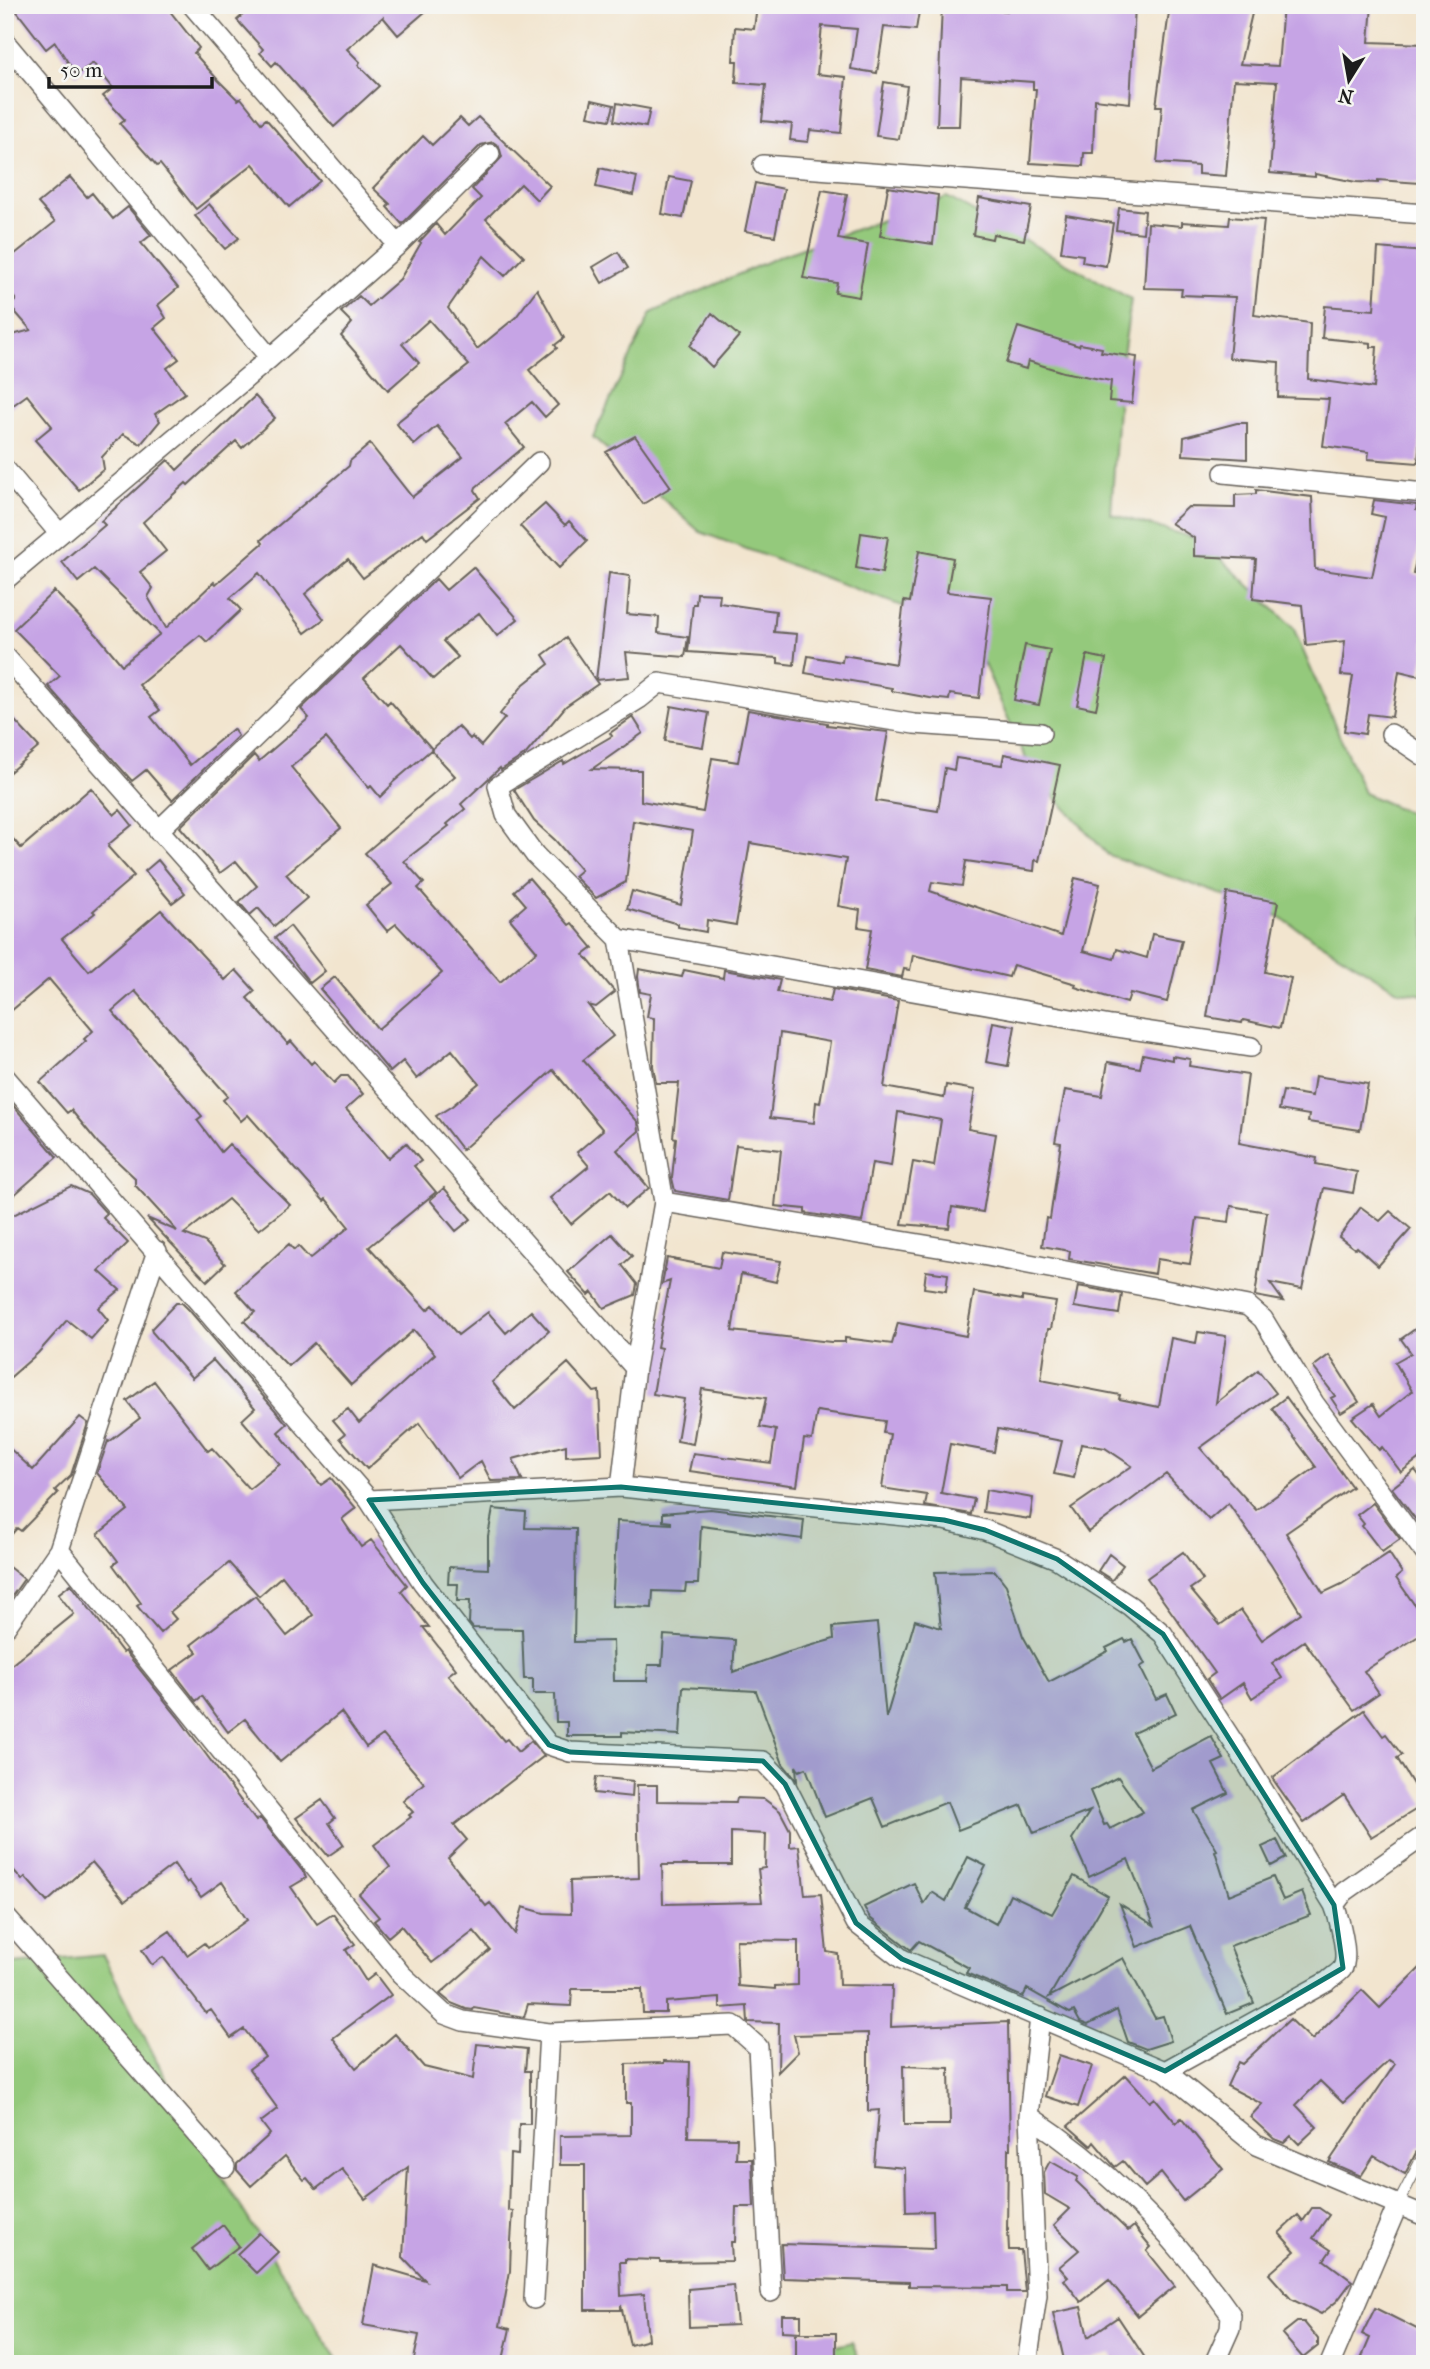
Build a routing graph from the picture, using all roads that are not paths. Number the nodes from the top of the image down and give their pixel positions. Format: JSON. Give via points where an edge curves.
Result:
{"nodes":[{"id":1,"x":192,"y":5,"type":"edge"},
{"id":2,"x":5,"y":42,"type":"edge"},
{"id":3,"x":490,"y":154,"type":"dead end"},
{"id":4,"x":762,"y":165,"type":"dead end"},
{"id":5,"x":1425,"y":214,"type":"edge"},
{"id":6,"x":398,"y":245,"type":"junction"},
{"id":7,"x":270,"y":358,"type":"junction"},
{"id":8,"x":539,"y":462,"type":"dead end"},
{"id":9,"x":5,"y":469,"type":"edge"},
{"id":10,"x":1224,"y":473,"type":"dead end"},
{"id":11,"x":1425,"y":493,"type":"edge"},
{"id":12,"x":59,"y":533,"type":"junction"},
{"id":13,"x":5,"y":580,"type":"edge"},
{"id":14,"x":5,"y":656,"type":"edge"},
{"id":15,"x":1041,"y":733,"type":"dead end"},
{"id":16,"x":1391,"y":734,"type":"dead end"},
{"id":17,"x":1425,"y":757,"type":"edge"},
{"id":18,"x":158,"y":831,"type":"junction"},
{"id":19,"x":619,"y":939,"type":"junction"},
{"id":20,"x":1251,"y":1047,"type":"dead end"},
{"id":21,"x":5,"y":1077,"type":"edge"},
{"id":22,"x":664,"y":1202,"type":"junction"},
{"id":23,"x":157,"y":1251,"type":"junction"},
{"id":24,"x":635,"y":1368,"type":"junction"},
{"id":25,"x":621,"y":1487,"type":"junction"},
{"id":26,"x":369,"y":1500,"type":"junction"},
{"id":27,"x":59,"y":1550,"type":"junction"},
{"id":28,"x":1425,"y":1553,"type":"edge"},
{"id":29,"x":5,"y":1628,"type":"edge"},
{"id":30,"x":1425,"y":1835,"type":"edge"},
{"id":31,"x":1335,"y":1905,"type":"junction"},
{"id":32,"x":5,"y":1916,"type":"edge"},
{"id":33,"x":1040,"y":2017,"type":"junction"},
{"id":34,"x":549,"y":2033,"type":"junction"},
{"id":35,"x":1165,"y":2071,"type":"junction"},
{"id":36,"x":1029,"y":2116,"type":"junction"},
{"id":37,"x":1425,"y":2152,"type":"edge"},
{"id":38,"x":225,"y":2167,"type":"dead end"},
{"id":39,"x":1398,"y":2204,"type":"junction"},
{"id":40,"x":1425,"y":2216,"type":"edge"},
{"id":41,"x":771,"y":2292,"type":"dead end"},
{"id":42,"x":534,"y":2299,"type":"dead end"},
{"id":43,"x":1027,"y":2364,"type":"edge"},
{"id":44,"x":1214,"y":2364,"type":"edge"},
{"id":45,"x":1331,"y":2364,"type":"edge"}],
"edges":[{"from":1,"to":6,"type":"street"},
{"from":2,"to":7,"type":"street"},
{"from":3,"to":6,"type":"street"},
{"from":4,"to":5,"type":"street"},
{"from":6,"to":7,"type":"street"},
{"from":7,"to":12,"type":"street"},
{"from":8,"to":18,"type":"street"},
{"from":9,"to":12,"type":"street"},
{"from":10,"to":11,"type":"street"},
{"from":12,"to":13,"type":"street"},
{"from":14,"to":18,"type":"street"},
{"from":15,"to":19,"type":"street","via":[[914,724],[659,683],[498,786],[506,815],[535,855]]},
{"from":16,"to":17,"type":"street"},
{"from":18,"to":24,"type":"street"},
{"from":19,"to":20,"type":"street"},
{"from":19,"to":22,"type":"street"},
{"from":21,"to":23,"type":"street"},
{"from":22,"to":24,"type":"street"},
{"from":22,"to":28,"type":"street","via":[[956,1250],[1248,1306],[1263,1319],[1314,1403]]},
{"from":23,"to":26,"type":"street"},
{"from":23,"to":27,"type":"street"},
{"from":24,"to":25,"type":"street"},
{"from":25,"to":26,"type":"street"},
{"from":25,"to":31,"type":"street","via":[[944,1520],[985,1530],[1057,1559],[1130,1606],[1163,1634]]},
{"from":26,"to":33,"type":"street","via":[[423,1583],[549,1745],[570,1752],[763,1760],[785,1784],[856,1923],[902,1959]]},
{"from":27,"to":29,"type":"street"},
{"from":27,"to":34,"type":"street","via":[[401,1974],[444,2014],[463,2021]]},
{"from":30,"to":31,"type":"street","via":[[1343,1892]]},
{"from":31,"to":35,"type":"street","via":[[1343,1968]]},
{"from":32,"to":38,"type":"street"},
{"from":33,"to":35,"type":"street"},
{"from":33,"to":36,"type":"street"},
{"from":34,"to":41,"type":"street","via":[[733,2025],[758,2047]]},
{"from":34,"to":42,"type":"street"},
{"from":35,"to":39,"type":"street","via":[[1256,2145]]},
{"from":36,"to":43,"type":"street","via":[[1037,2295]]},
{"from":36,"to":44,"type":"street","via":[[1111,2180],[1168,2235],[1219,2298],[1231,2315]]},
{"from":37,"to":39,"type":"lane"},
{"from":39,"to":40,"type":"street"},
{"from":39,"to":45,"type":"street"}]}
